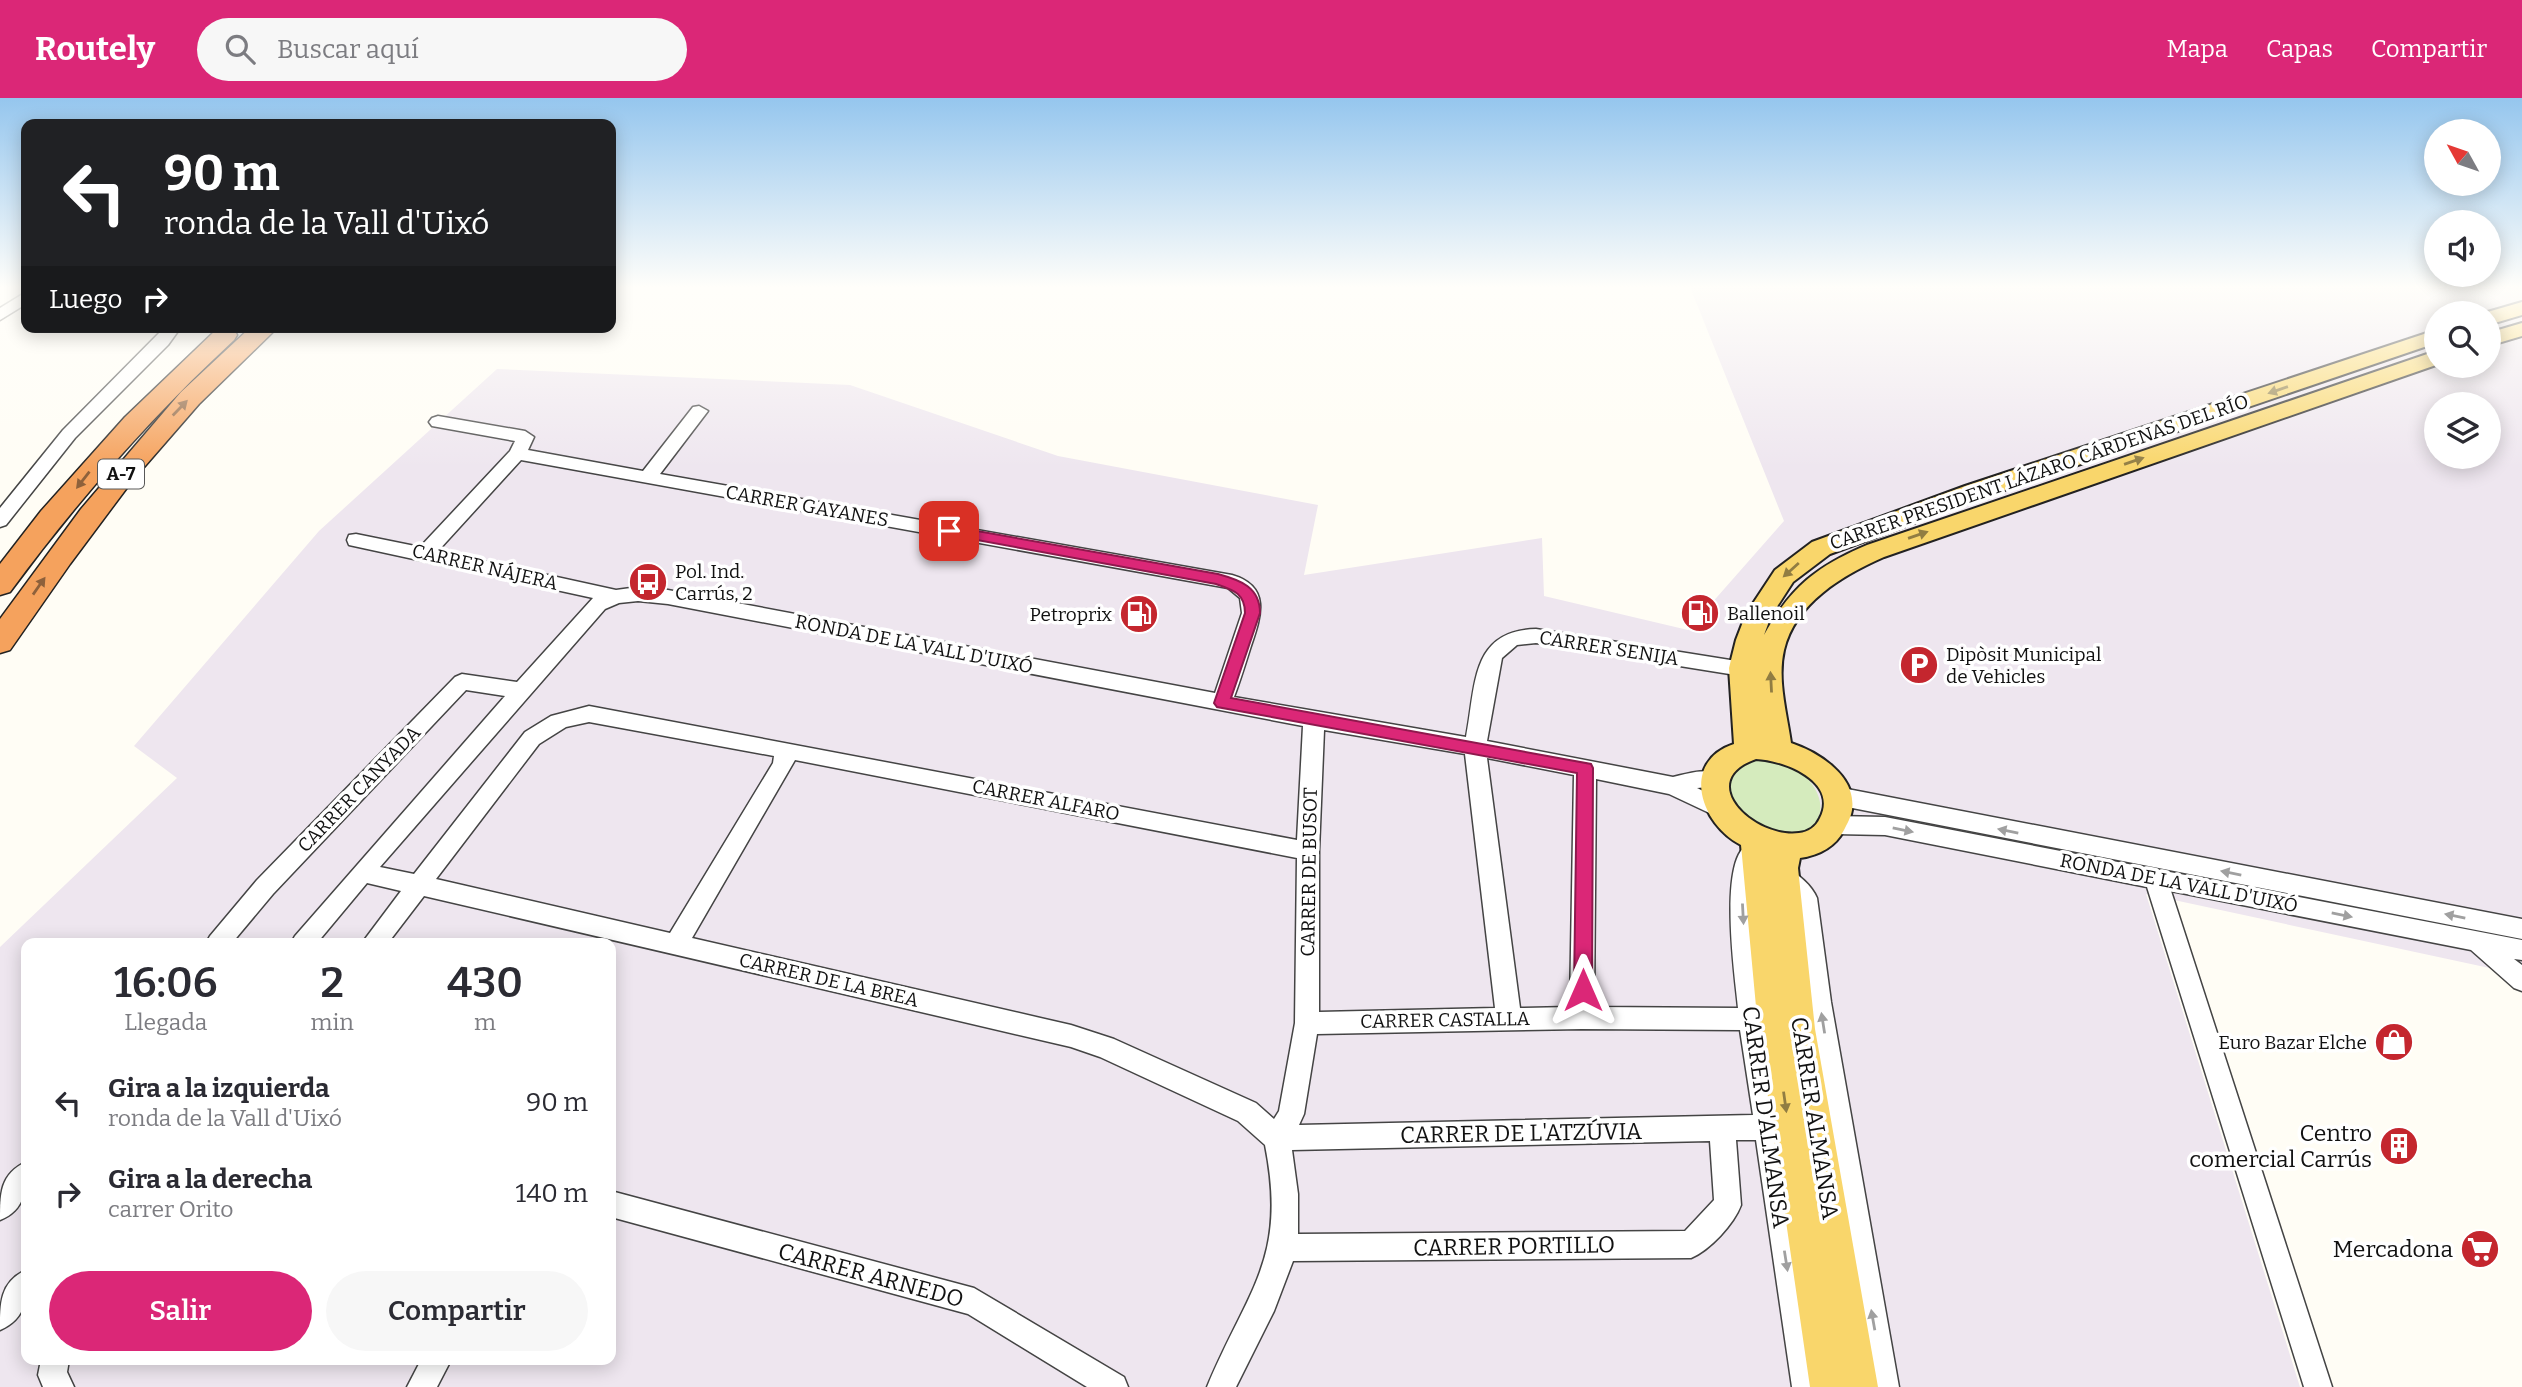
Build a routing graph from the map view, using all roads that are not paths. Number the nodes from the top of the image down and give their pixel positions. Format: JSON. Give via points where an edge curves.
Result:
{"nodes":[{"id":1,"x":157,"y":347,"type":"edge"},
{"id":2,"x":212,"y":347,"type":"edge"},
{"id":3,"x":242,"y":347,"type":"edge"},
{"id":4,"x":2403,"y":347,"type":"edge"},
{"id":5,"x":2424,"y":362,"type":"edge"},
{"id":6,"x":699,"y":411,"type":"dead end"},
{"id":7,"x":438,"y":422,"type":"dead end"},
{"id":8,"x":517,"y":454,"type":"junction"},
{"id":9,"x":648,"y":477,"type":"junction"},
{"id":10,"x":0,"y":521,"type":"edge"},
{"id":11,"x":356,"y":540,"type":"dead end"},
{"id":12,"x":426,"y":553,"type":"junction"},
{"id":13,"x":0,"y":585,"type":"edge"},
{"id":14,"x":613,"y":596,"type":"junction"},
{"id":15,"x":0,"y":642,"type":"edge"},
{"id":16,"x":1742,"y":668,"type":"junction"},
{"id":17,"x":521,"y":690,"type":"junction"},
{"id":18,"x":1222,"y":703,"type":"junction"},
{"id":19,"x":1314,"y":720,"type":"junction"},
{"id":20,"x":1475,"y":747,"type":"junction"},
{"id":21,"x":1748,"y":749,"type":"junction"},
{"id":22,"x":785,"y":750,"type":"junction"},
{"id":23,"x":1778,"y":750,"type":"junction"},
{"id":24,"x":1585,"y":768,"type":"junction"},
{"id":25,"x":1713,"y":780,"type":"junction"},
{"id":26,"x":1674,"y":786,"type":"junction"},
{"id":27,"x":1837,"y":796,"type":"junction"},
{"id":28,"x":1720,"y":809,"type":"junction"},
{"id":29,"x":1835,"y":825,"type":"junction"},
{"id":30,"x":1308,"y":851,"type":"junction"},
{"id":31,"x":1771,"y":853,"type":"junction"},
{"id":32,"x":362,"y":872,"type":"junction"},
{"id":33,"x":2155,"y":879,"type":"junction"},
{"id":34,"x":421,"y":884,"type":"junction"},
{"id":35,"x":2522,"y":929,"type":"edge"},
{"id":36,"x":222,"y":938,"type":"edge"},
{"id":37,"x":307,"y":938,"type":"edge"},
{"id":38,"x":378,"y":938,"type":"edge"},
{"id":39,"x":2475,"y":941,"type":"junction"},
{"id":40,"x":676,"y":944,"type":"junction"},
{"id":41,"x":2522,"y":950,"type":"edge"},
{"id":42,"x":2522,"y":980,"type":"edge"},
{"id":43,"x":1582,"y":1018,"type":"junction"},
{"id":44,"x":1751,"y":1018,"type":"junction"},
{"id":45,"x":1509,"y":1020,"type":"junction"},
{"id":46,"x":1307,"y":1023,"type":"junction"},
{"id":47,"x":1766,"y":1127,"type":"junction"},
{"id":48,"x":1722,"y":1129,"type":"junction"},
{"id":49,"x":1277,"y":1138,"type":"junction"},
{"id":50,"x":21,"y":1181,"type":"edge"},
{"id":51,"x":616,"y":1205,"type":"edge"},
{"id":52,"x":0,"y":1207,"type":"edge"},
{"id":53,"x":1282,"y":1248,"type":"junction"},
{"id":54,"x":21,"y":1290,"type":"edge"},
{"id":55,"x":0,"y":1317,"type":"edge"},
{"id":56,"x":54,"y":1365,"type":"edge"},
{"id":57,"x":434,"y":1365,"type":"edge"},
{"id":58,"x":60,"y":1387,"type":"edge"},
{"id":59,"x":421,"y":1387,"type":"edge"},
{"id":60,"x":1114,"y":1387,"type":"edge"},
{"id":61,"x":1221,"y":1387,"type":"edge"},
{"id":62,"x":1806,"y":1387,"type":"edge"},
{"id":63,"x":1829,"y":1387,"type":"edge"},
{"id":64,"x":1859,"y":1387,"type":"edge"},
{"id":65,"x":1885,"y":1387,"type":"edge"},
{"id":66,"x":2318,"y":1387,"type":"edge"}],
"edges":[{"from":1,"to":10,"type":"street","via":[[69,434]]},
{"from":2,"to":13,"type":"highway","number":"A-7","one_way":true,"via":[[90,470]]},
{"from":15,"to":3,"type":"highway","number":"A-7","one_way":true,"via":[[82,524],[136,457]]},
{"from":4,"to":16,"type":"main road","name":"CARRER PRESIDENT LÁZARO CÁRDENAS DEL RÍO","one_way":true,"via":[[1821,548],[1784,576],[1769,597]]},
{"from":23,"to":5,"type":"main road","name":"CARRER PRESIDENT LÁZARO CÁRDENAS DEL RÍO","one_way":true,"via":[[1770,651],[1794,605],[1848,562]]},
{"from":6,"to":9,"type":"street"},
{"from":7,"to":8,"type":"street","via":[[525,437]]},
{"from":8,"to":9,"type":"street","name":"CARRER GAYANES"},
{"from":8,"to":12,"type":"street"},
{"from":9,"to":18,"type":"street","name":"CARRER GAYANES","via":[[1218,579],[1243,588],[1252,613]]},
{"from":11,"to":12,"type":"street","name":"CARRER NÁJERA"},
{"from":12,"to":14,"type":"street","name":"CARRER NÁJERA"},
{"from":14,"to":17,"type":"street","via":[[598,604]]},
{"from":14,"to":18,"type":"street","name":"RONDA DE LA VALL D'UIXÓ","via":[[666,596]]},
{"from":16,"to":20,"type":"street","name":"CARRER SENIJA","via":[[1515,636],[1499,645],[1492,657]]},
{"from":16,"to":21,"type":"main road","name":"CARRER PRESIDENT LÁZARO CÁRDENAS DEL RÍO"},
{"from":17,"to":32,"type":"street"},
{"from":17,"to":36,"type":"street","name":"CARRER CANYADA","via":[[462,682],[265,887]]},
{"from":18,"to":19,"type":"street","name":"RONDA DE LA VALL D'UIXÓ"},
{"from":19,"to":20,"type":"street","name":"RONDA DE LA VALL D'UIXÓ"},
{"from":19,"to":30,"type":"street","name":"CARRER DE BUSOT"},
{"from":20,"to":24,"type":"street","name":"RONDA DE LA VALL D'UIXÓ"},
{"from":20,"to":45,"type":"street"},
{"from":21,"to":23,"type":"main road"},
{"from":21,"to":25,"type":"main road","via":[[1729,757]]},
{"from":22,"to":30,"type":"street","name":"CARRER ALFARO"},
{"from":22,"to":34,"type":"street","name":"CARRER ALFARO","via":[[589,713],[566,717],[533,738]]},
{"from":22,"to":40,"type":"street","via":[[785,764]]},
{"from":23,"to":27,"type":"main road","via":[[1811,763]]},
{"from":24,"to":26,"type":"street","name":"RONDA DE LA VALL D'UIXÓ"},
{"from":24,"to":43,"type":"street"},
{"from":25,"to":26,"type":"street","name":"RONDA DE LA VALL D'UIXÓ"},
{"from":25,"to":28,"type":"main road"},
{"from":26,"to":28,"type":"street","name":"RONDA DE LA VALL D'UIXÓ"},
{"from":27,"to":29,"type":"main road"},
{"from":35,"to":27,"type":"street","name":"RONDA DE LA VALL D'UIXÓ","one_way":true},
{"from":28,"to":31,"type":"main road"},
{"from":29,"to":31,"type":"main road","via":[[1815,842]]},
{"from":29,"to":33,"type":"street","name":"RONDA DE LA VALL D'UIXÓ","one_way":true,"via":[[1885,826]]},
{"from":30,"to":46,"type":"street","name":"CARRER DE BUSOT"},
{"from":31,"to":44,"type":"street","name":"CARRER D'ALMANSA","one_way":true,"via":[[1744,865],[1742,906]]},
{"from":31,"to":63,"type":"main road","name":"CARRER D'ALMANSA","one_way":true,"via":[[1774,1028]]},
{"from":31,"to":64,"type":"main road","name":"CARRER ALMANSA"},
{"from":65,"to":31,"type":"street","one_way":true,"via":[[1821,1015],[1806,898]]},
{"from":32,"to":34,"type":"street","name":"CARRER DE LA BREA"},
{"from":32,"to":37,"type":"street"},
{"from":33,"to":39,"type":"street","name":"RONDA DE LA VALL D'UIXÓ","one_way":true},
{"from":33,"to":66,"type":"street"},
{"from":34,"to":38,"type":"street","name":"CARRER ALFARO"},
{"from":34,"to":40,"type":"street","name":"CARRER DE LA BREA"},
{"from":39,"to":41,"type":"street","name":"RONDA DE LA VALL D'UIXÓ"},
{"from":39,"to":42,"type":"street"},
{"from":40,"to":49,"type":"street","name":"CARRER DE LA BREA","via":[[1105,1047],[1247,1112]]},
{"from":43,"to":44,"type":"street","name":"CARRER CASTALLA"},
{"from":43,"to":45,"type":"street","name":"CARRER CASTALLA"},
{"from":44,"to":47,"type":"street","name":"CARRER D'ALMANSA"},
{"from":45,"to":46,"type":"street","name":"CARRER CASTALLA"},
{"from":46,"to":49,"type":"street","via":[[1291,1114]]},
{"from":47,"to":48,"type":"street","name":"CARRER DE L'ATZÚVIA"},
{"from":47,"to":62,"type":"street","name":"CARRER D'ALMANSA","one_way":true},
{"from":48,"to":49,"type":"street","name":"CARRER DE L'ATZÚVIA"},
{"from":48,"to":53,"type":"street","name":"CARRER PORTILLO","via":[[1728,1205],[1692,1244]]},
{"from":49,"to":53,"type":"street","via":[[1284,1191]]},
{"from":50,"to":52,"type":"street"},
{"from":51,"to":60,"type":"street","name":"CARRER ARNEDO","via":[[974,1302]]},
{"from":53,"to":61,"type":"street","via":[[1268,1289]]},
{"from":54,"to":55,"type":"street"},
{"from":56,"to":58,"type":"street","via":[[52,1375]]},
{"from":57,"to":59,"type":"street"}]}
